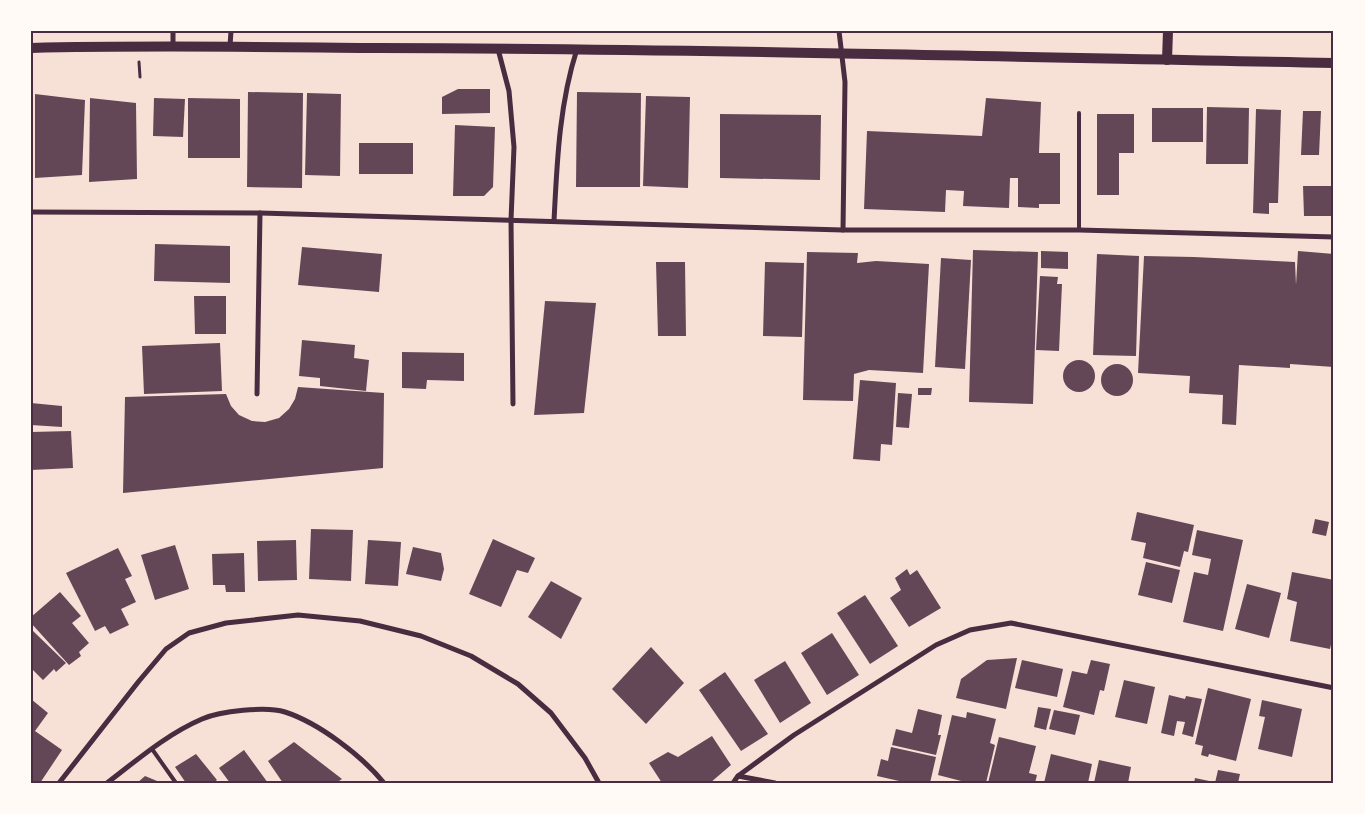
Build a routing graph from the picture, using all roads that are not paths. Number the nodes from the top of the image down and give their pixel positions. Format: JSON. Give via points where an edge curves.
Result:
{"nodes":[{"id":1,"x":173,"y":31,"type":"edge"},
{"id":2,"x":231,"y":31,"type":"edge"},
{"id":3,"x":839,"y":31,"type":"edge"},
{"id":4,"x":1168,"y":31,"type":"edge"},
{"id":5,"x":173,"y":46,"type":"junction"},
{"id":6,"x":230,"y":47,"type":"junction"},
{"id":7,"x":31,"y":48,"type":"edge"},
{"id":8,"x":498,"y":48,"type":"junction"},
{"id":9,"x":577,"y":49,"type":"junction"},
{"id":10,"x":841,"y":53,"type":"junction"},
{"id":11,"x":1167,"y":60,"type":"junction"},
{"id":12,"x":1334,"y":63,"type":"edge"},
{"id":13,"x":1079,"y":113,"type":"dead end"},
{"id":14,"x":31,"y":212,"type":"edge"},
{"id":15,"x":260,"y":213,"type":"junction"},
{"id":16,"x":510,"y":220,"type":"junction"},
{"id":17,"x":554,"y":220,"type":"junction"},
{"id":18,"x":843,"y":230,"type":"junction"},
{"id":19,"x":1079,"y":230,"type":"junction"},
{"id":20,"x":1334,"y":237,"type":"edge"},
{"id":21,"x":257,"y":394,"type":"dead end"},
{"id":22,"x":513,"y":404,"type":"dead end"},
{"id":23,"x":1334,"y":688,"type":"edge"},
{"id":24,"x":152,"y":749,"type":"junction"},
{"id":25,"x":738,"y":776,"type":"junction"},
{"id":26,"x":59,"y":783,"type":"edge"},
{"id":27,"x":107,"y":783,"type":"edge"},
{"id":28,"x":176,"y":783,"type":"edge"},
{"id":29,"x":384,"y":783,"type":"edge"},
{"id":30,"x":599,"y":783,"type":"edge"},
{"id":31,"x":733,"y":783,"type":"edge"},
{"id":32,"x":775,"y":783,"type":"edge"}],
"edges":[{"from":1,"to":5,"type":"street"},
{"from":2,"to":6,"type":"street"},
{"from":3,"to":10,"type":"street"},
{"from":4,"to":11,"type":"main road"},
{"from":5,"to":6,"type":"main road"},
{"from":5,"to":7,"type":"main road"},
{"from":6,"to":8,"type":"main road"},
{"from":8,"to":9,"type":"main road"},
{"from":8,"to":16,"type":"street","via":[[509,90],[514,147]]},
{"from":9,"to":10,"type":"main road"},
{"from":9,"to":17,"type":"street","via":[[565,94]]},
{"from":10,"to":11,"type":"main road"},
{"from":10,"to":18,"type":"street","via":[[845,82]]},
{"from":11,"to":12,"type":"main road"},
{"from":13,"to":19,"type":"lane"},
{"from":14,"to":15,"type":"street"},
{"from":15,"to":16,"type":"street"},
{"from":15,"to":21,"type":"street"},
{"from":16,"to":17,"type":"street"},
{"from":16,"to":22,"type":"street"},
{"from":17,"to":18,"type":"street"},
{"from":18,"to":19,"type":"street"},
{"from":19,"to":20,"type":"street"},
{"from":23,"to":25,"type":"street","via":[[1010,623],[970,630],[936,644],[794,735]]},
{"from":24,"to":27,"type":"street"},
{"from":24,"to":28,"type":"lane"},
{"from":24,"to":29,"type":"street","via":[[204,718],[248,709],[284,712],[344,744]]},
{"from":25,"to":31,"type":"street"},
{"from":25,"to":32,"type":"street"},
{"from":26,"to":30,"type":"street","via":[[166,649],[189,633],[226,622],[298,615],[360,621],[421,636],[472,656],[518,684],[551,713],[585,758]]}]}
